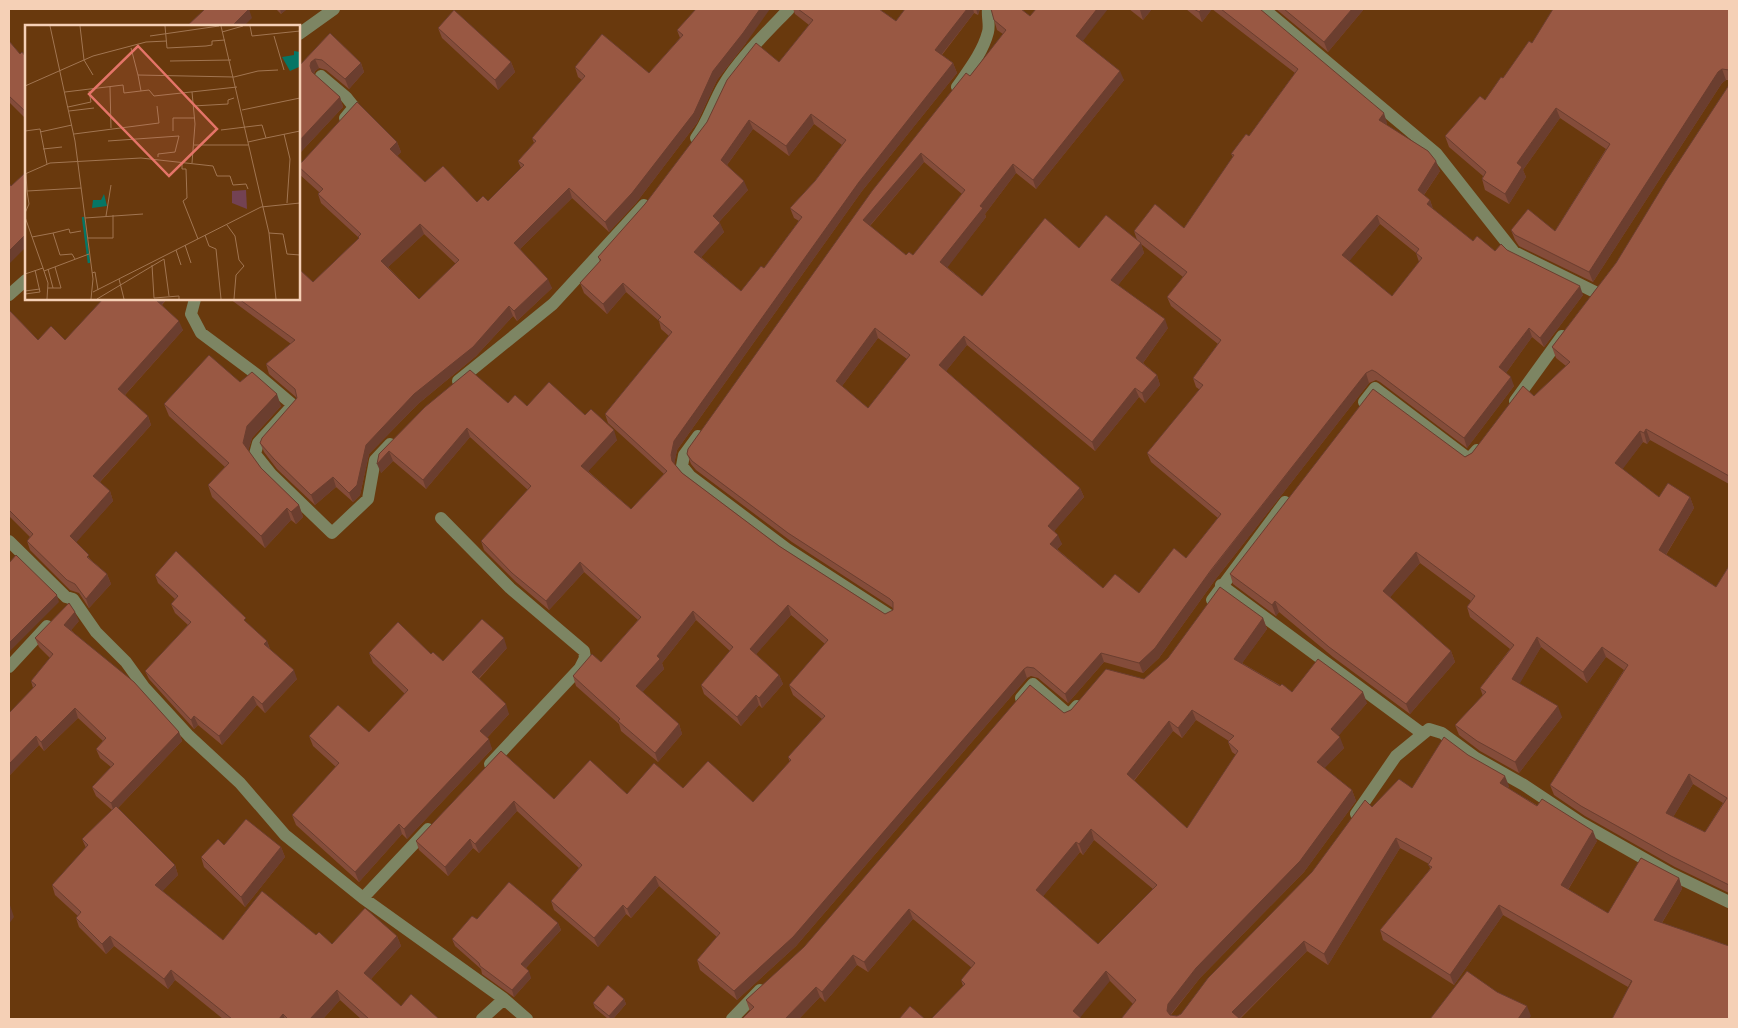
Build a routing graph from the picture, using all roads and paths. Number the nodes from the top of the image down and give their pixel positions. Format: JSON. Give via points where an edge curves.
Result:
{"nodes":[{"id":1,"x":334,"y":9,"type":"edge"},
{"id":2,"x":789,"y":9,"type":"edge"},
{"id":3,"x":988,"y":9,"type":"edge"},
{"id":4,"x":1264,"y":9,"type":"edge"},
{"id":5,"x":300,"y":33,"type":"edge"},
{"id":6,"x":321,"y":76,"type":"dead end"},
{"id":7,"x":948,"y":100,"type":"edge"},
{"id":8,"x":336,"y":127,"type":"edge"},
{"id":9,"x":688,"y":149,"type":"edge"},
{"id":10,"x":653,"y":194,"type":"edge"},
{"id":11,"x":25,"y":281,"type":"edge"},
{"id":12,"x":11,"y":290,"type":"edge"},
{"id":13,"x":1595,"y":292,"type":"edge"},
{"id":14,"x":195,"y":300,"type":"edge"},
{"id":15,"x":1572,"y":324,"type":"edge"},
{"id":16,"x":450,"y":387,"type":"edge"},
{"id":17,"x":1358,"y":410,"type":"edge"},
{"id":18,"x":1508,"y":410,"type":"edge"},
{"id":19,"x":706,"y":424,"type":"edge"},
{"id":20,"x":403,"y":431,"type":"edge"},
{"id":21,"x":1485,"y":440,"type":"edge"},
{"id":22,"x":1295,"y":490,"type":"edge"},
{"id":23,"x":442,"y":518,"type":"dead end"},
{"id":24,"x":9,"y":541,"type":"edge"},
{"id":25,"x":1221,"y":585,"type":"junction"},
{"id":26,"x":73,"y":599,"type":"junction"},
{"id":27,"x":1206,"y":609,"type":"edge"},
{"id":28,"x":889,"y":615,"type":"edge"},
{"id":29,"x":9,"y":668,"type":"edge"},
{"id":30,"x":1088,"y":693,"type":"edge"},
{"id":31,"x":1014,"y":707,"type":"edge"},
{"id":32,"x":1423,"y":734,"type":"junction"},
{"id":33,"x":478,"y":776,"type":"edge"},
{"id":34,"x":437,"y":819,"type":"edge"},
{"id":35,"x":1346,"y":829,"type":"edge"},
{"id":36,"x":363,"y":898,"type":"junction"},
{"id":37,"x":1729,"y":902,"type":"edge"},
{"id":38,"x":772,"y":979,"type":"edge"},
{"id":39,"x":504,"y":999,"type":"junction"},
{"id":40,"x":482,"y":1019,"type":"edge"},
{"id":41,"x":527,"y":1019,"type":"edge"},
{"id":42,"x":732,"y":1019,"type":"edge"}],
"edges":[{"from":1,"to":5,"type":"street"},
{"from":2,"to":9,"type":"street","via":[[763,35],[723,85],[704,127]]},
{"from":3,"to":7,"type":"street","via":[[989,31],[973,64]]},
{"from":4,"to":13,"type":"street","via":[[1436,153],[1514,252]]},
{"from":6,"to":8,"type":"street","via":[[354,108]]},
{"from":10,"to":16,"type":"street","via":[[553,304]]},
{"from":11,"to":12,"type":"street"},
{"from":14,"to":20,"type":"street","via":[[191,314],[201,333],[293,405],[258,443],[255,454],[271,474],[332,533],[368,499],[375,460]]},
{"from":15,"to":18,"type":"street"},
{"from":17,"to":21,"type":"street","via":[[1375,388],[1469,459]]},
{"from":19,"to":28,"type":"street","via":[[684,455],[682,466],[690,476],[787,549]]},
{"from":22,"to":25,"type":"street"},
{"from":23,"to":33,"type":"street","via":[[510,588],[584,651],[585,658],[580,668]]},
{"from":24,"to":26,"type":"street","via":[[66,597]]},
{"from":25,"to":27,"type":"street"},
{"from":25,"to":32,"type":"street"},
{"from":26,"to":29,"type":"street"},
{"from":26,"to":36,"type":"street","via":[[96,632],[126,662],[144,687],[189,736],[240,783],[285,835]]},
{"from":30,"to":31,"type":"street","via":[[1070,715],[1033,684]]},
{"from":32,"to":35,"type":"street","via":[[1396,756]]},
{"from":32,"to":37,"type":"street","via":[[1429,730],[1442,733],[1476,758],[1581,823],[1671,874]]},
{"from":34,"to":36,"type":"street"},
{"from":36,"to":39,"type":"street"},
{"from":38,"to":42,"type":"street"},
{"from":39,"to":40,"type":"street"},
{"from":39,"to":41,"type":"street"}]}
